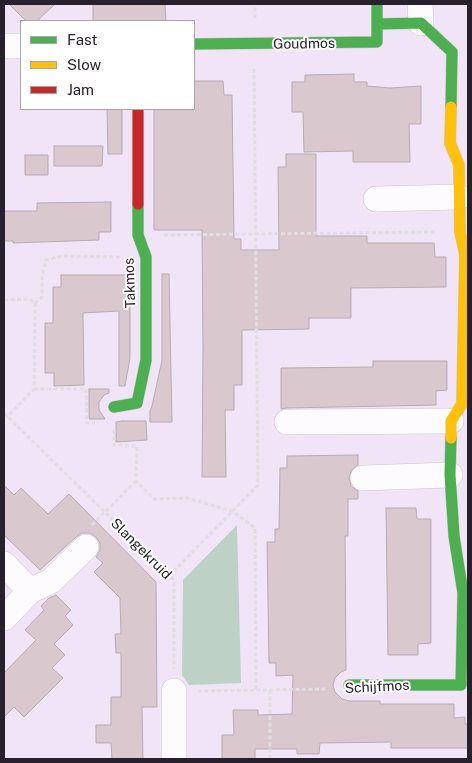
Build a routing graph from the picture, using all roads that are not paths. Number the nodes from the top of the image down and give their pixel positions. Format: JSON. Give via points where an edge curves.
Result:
{"nodes":[{"id":1,"x":377,"y":4,"type":"edge"},
{"id":2,"x":420,"y":14,"type":"edge"},
{"id":3,"x":377,"y":24,"type":"junction"},
{"id":4,"x":195,"y":44,"type":"edge"},
{"id":5,"x":4,"y":46,"type":"edge"},
{"id":6,"x":20,"y":46,"type":"edge"},
{"id":7,"x":138,"y":110,"type":"edge"},
{"id":8,"x":459,"y":197,"type":"junction"},
{"id":9,"x":376,"y":199,"type":"dead end"},
{"id":10,"x":114,"y":406,"type":"road end"},
{"id":11,"x":451,"y":421,"type":"junction"},
{"id":12,"x":288,"y":422,"type":"dead end"},
{"id":13,"x":450,"y":475,"type":"junction"},
{"id":14,"x":363,"y":478,"type":"dead end"},
{"id":15,"x":86,"y":547,"type":"dead end"},
{"id":16,"x":4,"y":564,"type":"edge"},
{"id":17,"x":30,"y":591,"type":"junction"},
{"id":18,"x":4,"y":618,"type":"edge"},
{"id":19,"x":465,"y":661,"type":"edge"},
{"id":20,"x":349,"y":685,"type":"road end"},
{"id":21,"x":174,"y":691,"type":"road end"},
{"id":22,"x":174,"y":759,"type":"edge"}],
"edges":[{"from":1,"to":3,"type":"street","name":"Goudmos"},
{"from":2,"to":3,"type":"street","name":"Schijfmos"},
{"from":2,"to":8,"type":"street","name":"Schijfmos","via":[[452,52],[450,143],[459,165]]},
{"from":3,"to":4,"type":"street","name":"Goudmos","via":[[377,42]]},
{"from":5,"to":6,"type":"street"},
{"from":7,"to":10,"type":"street","name":"Takmos","via":[[138,235],[146,257],[146,360],[137,403]]},
{"from":8,"to":9,"type":"street"},
{"from":8,"to":11,"type":"street","name":"Schijfmos","via":[[460,232],[465,254],[462,404]]},
{"from":11,"to":12,"type":"street"},
{"from":11,"to":13,"type":"street","name":"Schijfmos"},
{"from":13,"to":14,"type":"street"},
{"from":13,"to":19,"type":"street","name":"Schijfmos","via":[[454,536],[463,593]]},
{"from":15,"to":17,"type":"street","via":[[51,581]]},
{"from":16,"to":17,"type":"street"},
{"from":17,"to":18,"type":"street"},
{"from":19,"to":20,"type":"street","name":"Schijfmos","via":[[461,685]]},
{"from":21,"to":22,"type":"street"}]}
